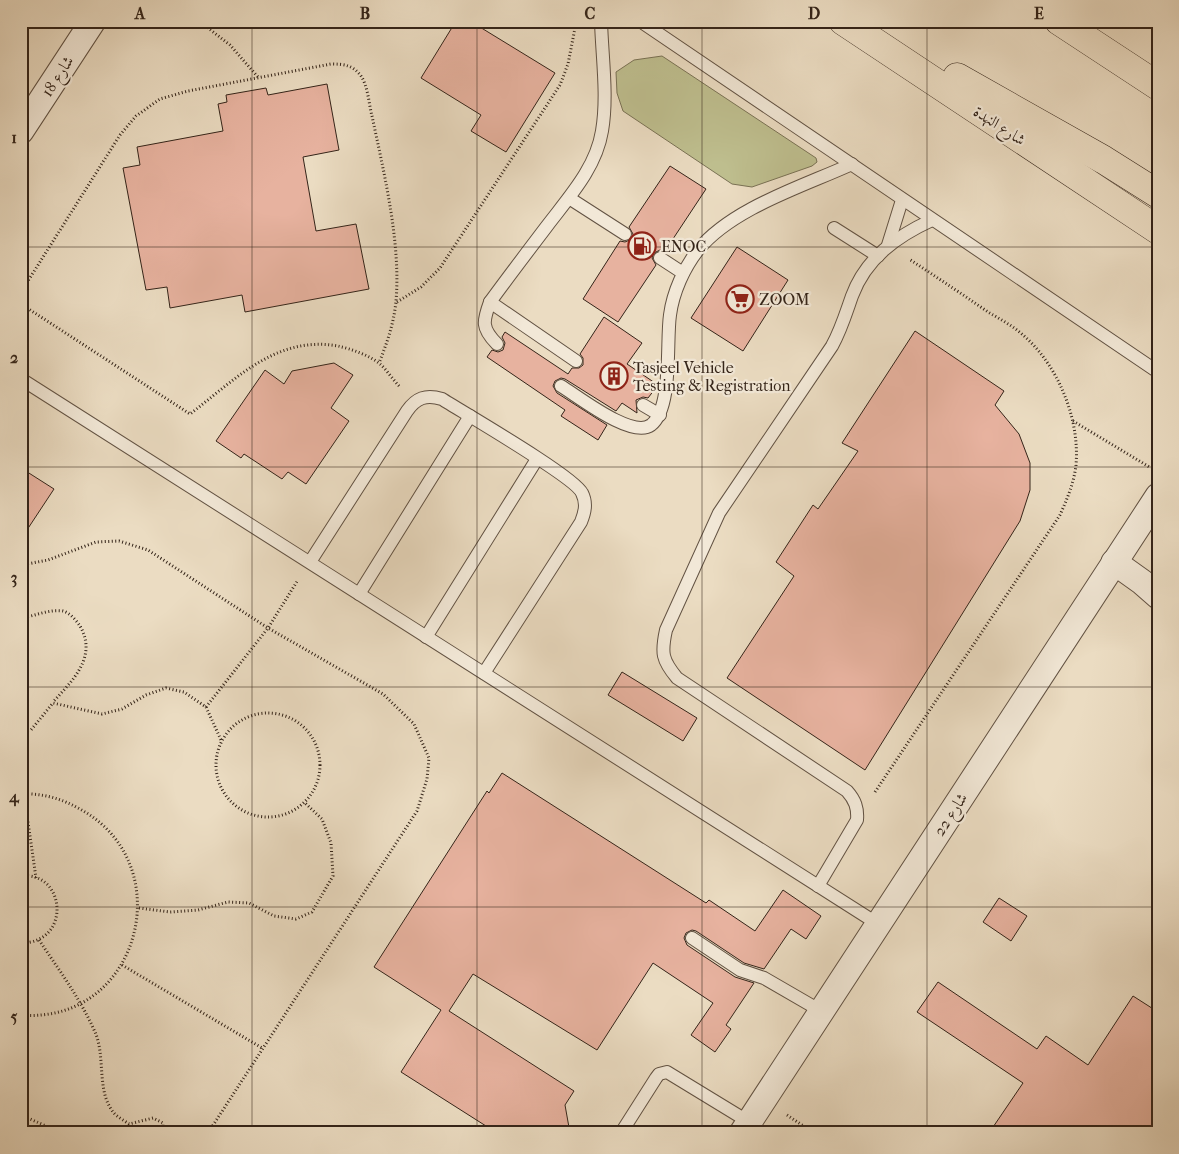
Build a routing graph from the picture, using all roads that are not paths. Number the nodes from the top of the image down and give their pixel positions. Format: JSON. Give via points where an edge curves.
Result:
{"nodes":[{"id":1,"x":93,"y":21,"type":"edge"},
{"id":2,"x":601,"y":21,"type":"edge"},
{"id":3,"x":640,"y":21,"type":"edge"},
{"id":4,"x":843,"y":21,"type":"edge"},
{"id":5,"x":858,"y":21,"type":"edge"},
{"id":6,"x":1059,"y":21,"type":"edge"},
{"id":7,"x":1158,"y":86,"type":"edge"},
{"id":8,"x":21,"y":131,"type":"edge"},
{"id":9,"x":852,"y":164,"type":"junction"},
{"id":10,"x":1158,"y":194,"type":"edge"},
{"id":11,"x":568,"y":198,"type":"junction"},
{"id":12,"x":902,"y":200,"type":"junction"},
{"id":13,"x":932,"y":220,"type":"junction"},
{"id":14,"x":834,"y":228,"type":"dead end"},
{"id":15,"x":1158,"y":230,"type":"edge"},
{"id":16,"x":625,"y":234,"type":"dead end"},
{"id":17,"x":888,"y":245,"type":"junction"},
{"id":18,"x":878,"y":256,"type":"junction"},
{"id":19,"x":660,"y":258,"type":"dead end"},
{"id":20,"x":683,"y":273,"type":"junction"},
{"id":21,"x":490,"y":302,"type":"junction"},
{"id":22,"x":496,"y":344,"type":"dead end"},
{"id":23,"x":576,"y":361,"type":"dead end"},
{"id":24,"x":1158,"y":372,"type":"edge"},
{"id":25,"x":21,"y":379,"type":"edge"},
{"id":26,"x":562,"y":386,"type":"dead end"},
{"id":27,"x":643,"y":405,"type":"dead end"},
{"id":28,"x":660,"y":415,"type":"junction"},
{"id":29,"x":470,"y":416,"type":"junction"},
{"id":30,"x":537,"y":459,"type":"junction"},
{"id":31,"x":1158,"y":496,"type":"edge"},
{"id":32,"x":310,"y":562,"type":"junction"},
{"id":33,"x":1114,"y":562,"type":"junction"},
{"id":34,"x":359,"y":594,"type":"junction"},
{"id":35,"x":1158,"y":596,"type":"edge"},
{"id":36,"x":426,"y":637,"type":"junction"},
{"id":37,"x":484,"y":673,"type":"junction"},
{"id":38,"x":818,"y":886,"type":"junction"},
{"id":39,"x":878,"y":924,"type":"junction"},
{"id":40,"x":692,"y":938,"type":"dead end"},
{"id":41,"x":821,"y":1011,"type":"junction"},
{"id":42,"x":746,"y":1128,"type":"edge"},
{"id":43,"x":621,"y":1133,"type":"edge"}],
"edges":[{"from":1,"to":8,"type":"street","name":"شارع 18"},
{"from":2,"to":11,"type":"lane","via":[[602,132],[585,174]]},
{"from":3,"to":9,"type":"lane"},
{"from":4,"to":15,"type":"main road","name":"شارع النهدة"},
{"from":5,"to":10,"type":"main road","name":"شارع النهدة"},
{"from":6,"to":7,"type":"main road"},
{"from":9,"to":12,"type":"lane"},
{"from":9,"to":20,"type":"lane","via":[[734,218],[698,250]]},
{"from":11,"to":16,"type":"lane"},
{"from":11,"to":21,"type":"lane"},
{"from":12,"to":13,"type":"lane"},
{"from":12,"to":17,"type":"lane"},
{"from":13,"to":17,"type":"lane"},
{"from":13,"to":24,"type":"lane"},
{"from":14,"to":18,"type":"lane"},
{"from":17,"to":18,"type":"lane"},
{"from":18,"to":38,"type":"lane","via":[[853,294],[832,346],[719,514],[666,630],[662,649],[666,665],[677,678],[853,798],[858,810],[857,820]]},
{"from":19,"to":20,"type":"lane"},
{"from":20,"to":28,"type":"lane","via":[[670,314]]},
{"from":21,"to":22,"type":"lane","via":[[483,319],[487,334]]},
{"from":21,"to":23,"type":"lane"},
{"from":25,"to":32,"type":"lane"},
{"from":26,"to":28,"type":"lane","via":[[634,429],[650,426]]},
{"from":27,"to":28,"type":"lane"},
{"from":29,"to":30,"type":"lane"},
{"from":29,"to":32,"type":"lane","via":[[442,398],[432,396],[413,403]]},
{"from":29,"to":34,"type":"lane"},
{"from":30,"to":36,"type":"lane"},
{"from":30,"to":37,"type":"lane","via":[[582,491],[585,512]]},
{"from":31,"to":33,"type":"street","name":"شارع 22"},
{"from":32,"to":34,"type":"lane"},
{"from":33,"to":35,"type":"street"},
{"from":33,"to":39,"type":"street","name":"شارع 22"},
{"from":34,"to":36,"type":"lane"},
{"from":36,"to":37,"type":"lane"},
{"from":37,"to":38,"type":"lane"},
{"from":38,"to":39,"type":"lane"},
{"from":39,"to":41,"type":"street","name":"شارع 22"},
{"from":40,"to":41,"type":"lane","via":[[740,970],[764,978]]},
{"from":41,"to":42,"type":"street","name":"شارع 22"},
{"from":42,"to":43,"type":"lane","via":[[667,1072],[659,1074]]}]}
